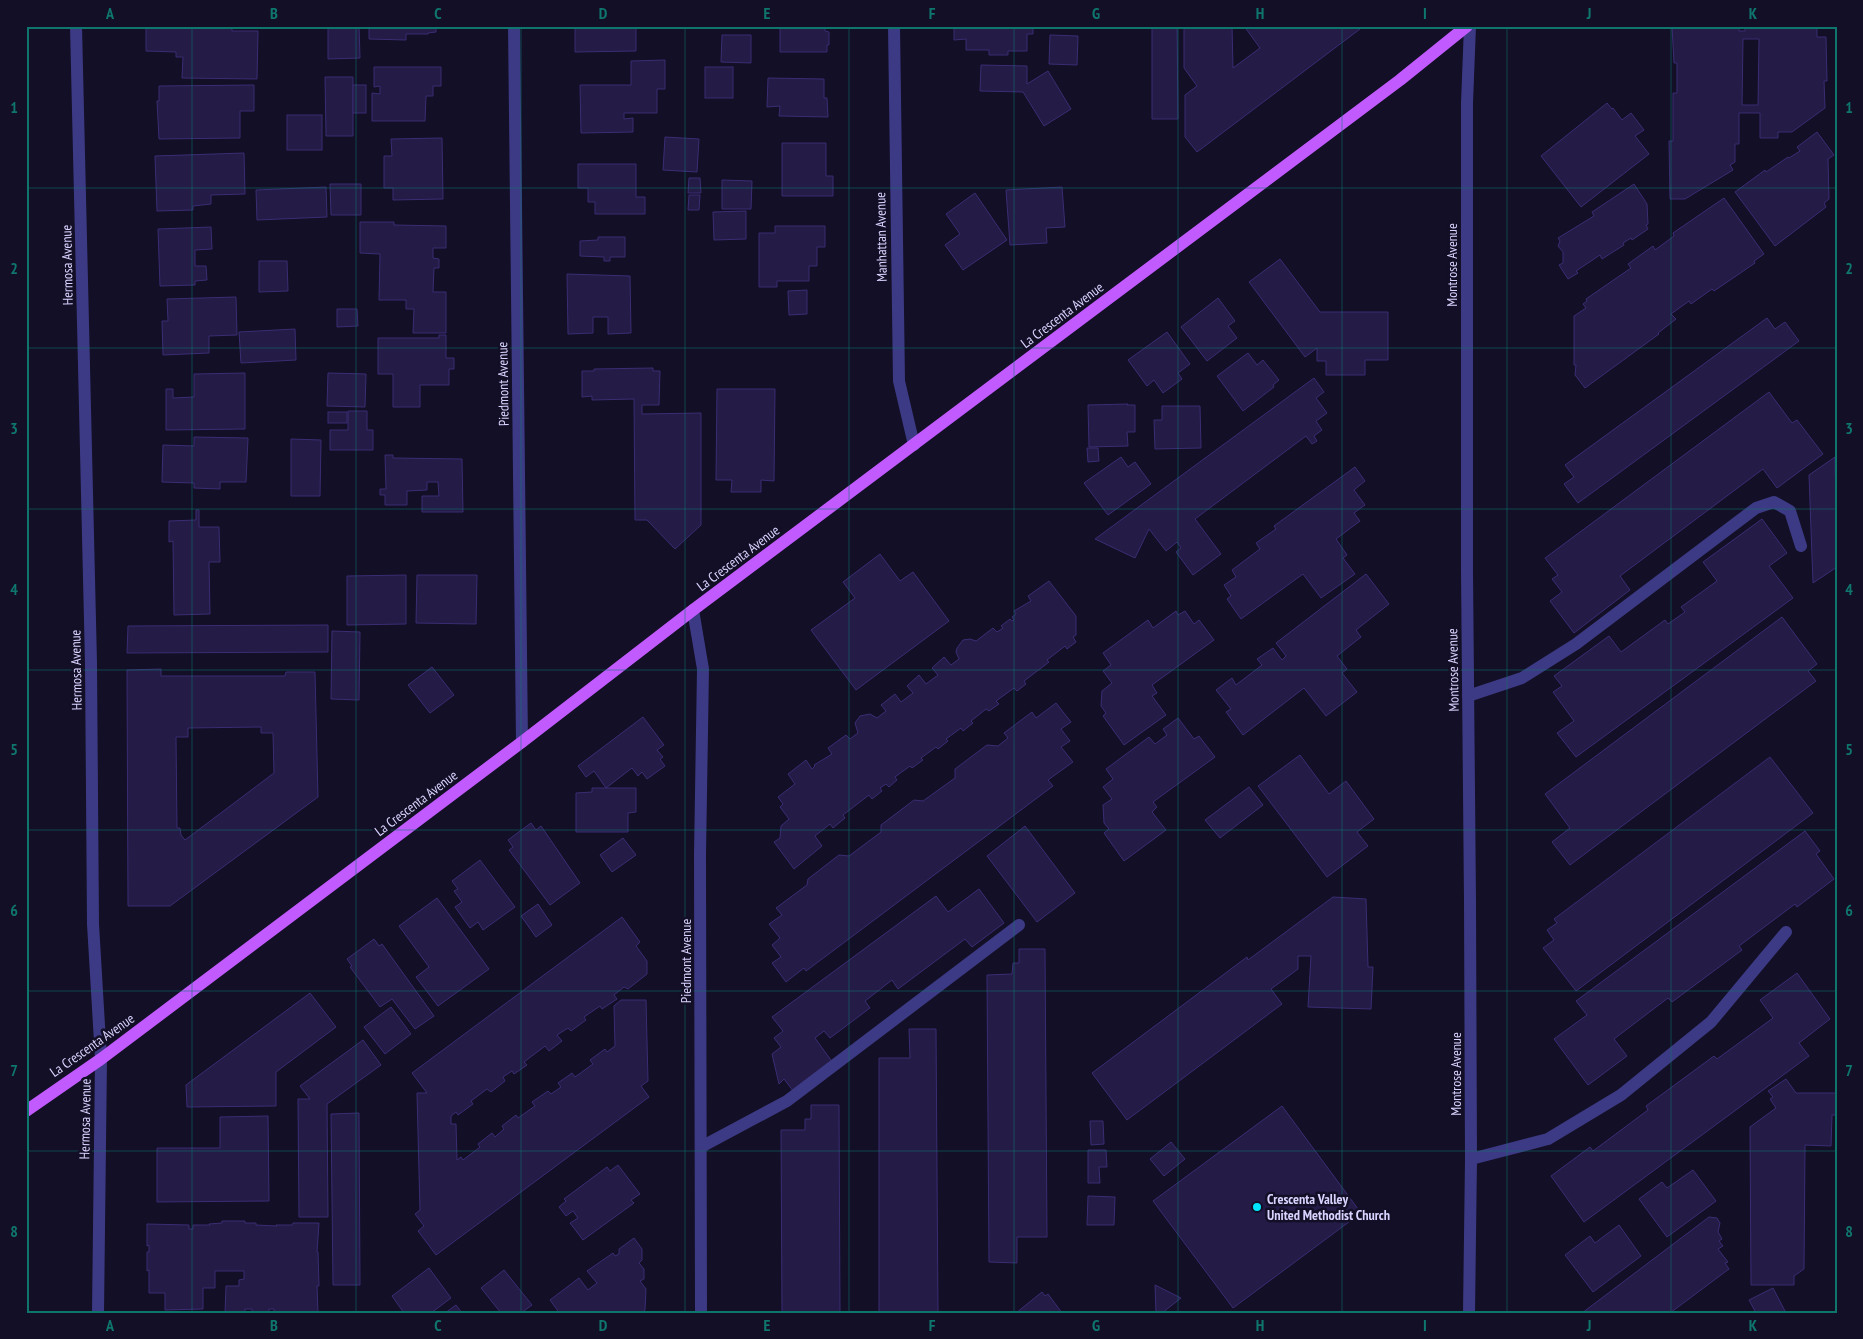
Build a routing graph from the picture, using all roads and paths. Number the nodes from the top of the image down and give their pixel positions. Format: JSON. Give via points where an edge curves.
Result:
{"nodes":[{"id":1,"x":76,"y":26,"type":"edge"},
{"id":2,"x":514,"y":26,"type":"edge"},
{"id":3,"x":894,"y":26,"type":"edge"},
{"id":4,"x":1466,"y":26,"type":"edge"},
{"id":5,"x":1470,"y":26,"type":"edge"},
{"id":6,"x":914,"y":445,"type":"junction"},
{"id":7,"x":1801,"y":546,"type":"dead end"},
{"id":8,"x":692,"y":610,"type":"junction"},
{"id":9,"x":1468,"y":696,"type":"junction"},
{"id":10,"x":522,"y":742,"type":"junction"},
{"id":11,"x":1019,"y":925,"type":"dead end"},
{"id":12,"x":1786,"y":932,"type":"dead end"},
{"id":13,"x":101,"y":1059,"type":"junction"},
{"id":14,"x":26,"y":1111,"type":"edge"},
{"id":15,"x":701,"y":1147,"type":"junction"},
{"id":16,"x":1471,"y":1159,"type":"junction"},
{"id":17,"x":98,"y":1313,"type":"edge"},
{"id":18,"x":701,"y":1313,"type":"edge"},
{"id":19,"x":1469,"y":1313,"type":"edge"}],
"edges":[{"from":1,"to":13,"type":"street","name":"Hermosa Avenue","via":[[91,663],[93,924]]},
{"from":2,"to":10,"type":"street","name":"Piedmont Avenue"},
{"from":3,"to":6,"type":"street","name":"Manhattan Avenue","via":[[899,381]]},
{"from":4,"to":6,"type":"main road","name":"La Crescenta Avenue","via":[[1400,80]]},
{"from":5,"to":9,"type":"street","name":"Montrose Avenue","via":[[1467,154]]},
{"from":6,"to":8,"type":"main road","name":"La Crescenta Avenue"},
{"from":7,"to":9,"type":"street","via":[[1790,511],[1774,502],[1756,508],[1576,644],[1522,678]]},
{"from":8,"to":10,"type":"main road","name":"La Crescenta Avenue"},
{"from":8,"to":15,"type":"street","name":"Piedmont Avenue","via":[[703,669]]},
{"from":9,"to":16,"type":"street","name":"Montrose Avenue"},
{"from":10,"to":13,"type":"main road","name":"La Crescenta Avenue"},
{"from":11,"to":15,"type":"street","via":[[787,1101]]},
{"from":12,"to":16,"type":"street","via":[[1711,1022],[1621,1095],[1548,1139]]},
{"from":13,"to":14,"type":"main road","name":"La Crescenta Avenue"},
{"from":13,"to":17,"type":"street","name":"Hermosa Avenue"},
{"from":15,"to":18,"type":"street","name":"Piedmont Avenue"},
{"from":16,"to":19,"type":"street","name":"Montrose Avenue"}]}
